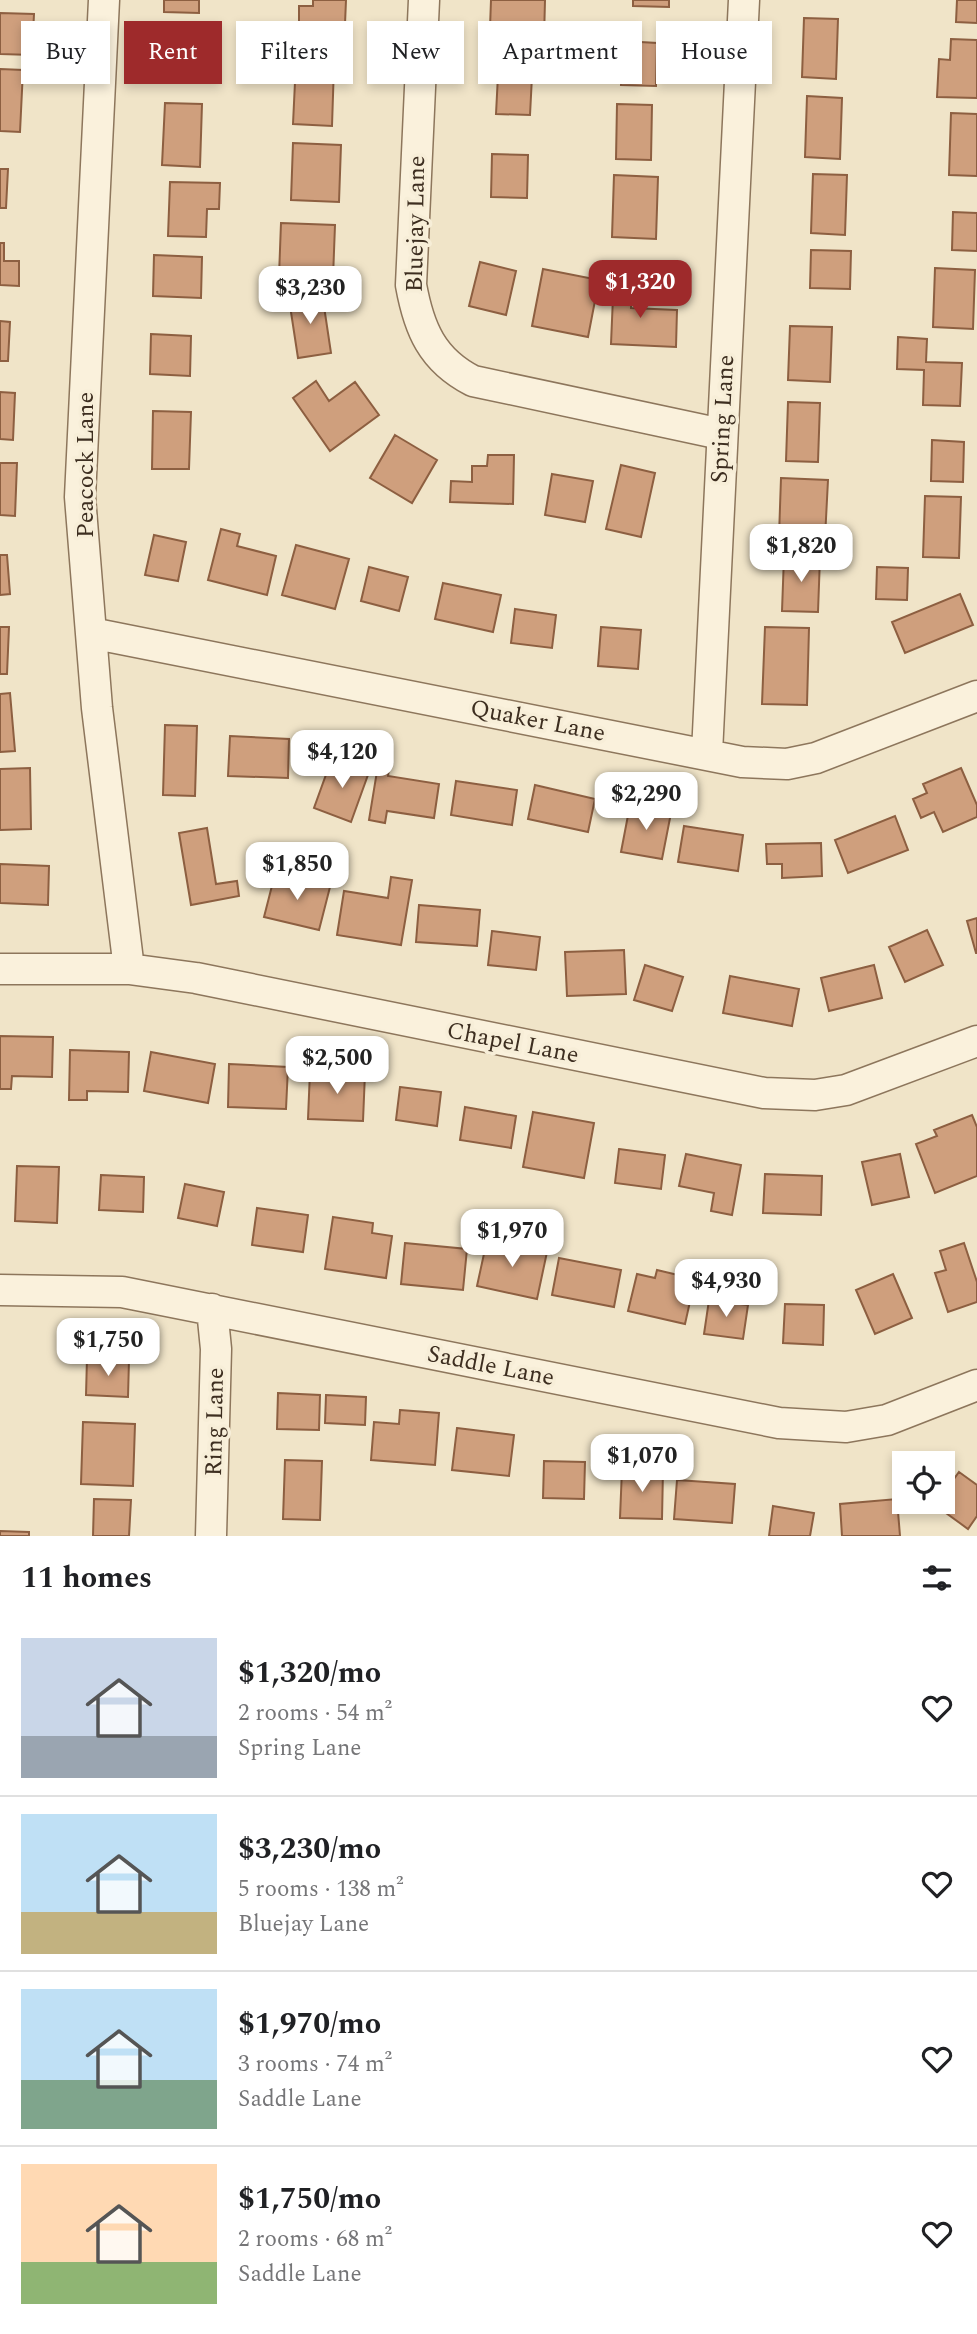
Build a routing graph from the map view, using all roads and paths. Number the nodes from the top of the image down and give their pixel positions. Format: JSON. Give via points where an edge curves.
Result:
{"nodes":[{"id":1,"x":104,"y":0,"type":"edge"},
{"id":2,"x":424,"y":0,"type":"edge"},
{"id":3,"x":744,"y":0,"type":"edge"},
{"id":4,"x":721,"y":434,"type":"junction"},
{"id":5,"x":91,"y":633,"type":"junction"},
{"id":6,"x":977,"y":696,"type":"edge"},
{"id":7,"x":707,"y":754,"type":"junction"},
{"id":8,"x":129,"y":969,"type":"junction"},
{"id":9,"x":0,"y":970,"type":"edge"},
{"id":10,"x":977,"y":1041,"type":"edge"},
{"id":11,"x":0,"y":1290,"type":"edge"},
{"id":12,"x":212,"y":1309,"type":"junction"},
{"id":13,"x":977,"y":1385,"type":"edge"},
{"id":14,"x":211,"y":1536,"type":"edge"}],
"edges":[{"from":1,"to":5,"type":"street","name":"Peacock Lane","via":[[80,497]]},
{"from":2,"to":4,"type":"street","name":"Bluejay Lane","via":[[411,285],[415,310],[435,354],[473,381]]},
{"from":3,"to":4,"type":"street","name":"Spring Lane"},
{"from":4,"to":7,"type":"street","name":"Spring Lane"},
{"from":5,"to":7,"type":"street","name":"Quaker Lane"},
{"from":5,"to":8,"type":"street","name":"Peacock Lane"},
{"from":6,"to":7,"type":"street","name":"Quaker Lane","via":[[816,758],[787,764],[742,762]]},
{"from":8,"to":9,"type":"street","name":"Chapel Lane"},
{"from":8,"to":10,"type":"street","name":"Chapel Lane","via":[[196,978],[764,1093],[815,1095],[846,1090]]},
{"from":11,"to":12,"type":"street","name":"Saddle Lane","via":[[122,1292]]},
{"from":12,"to":13,"type":"street","name":"Saddle Lane","via":[[779,1423],[846,1427],[887,1420]]},
{"from":12,"to":14,"type":"street","name":"Ring Lane","via":[[216,1349]]}]}
